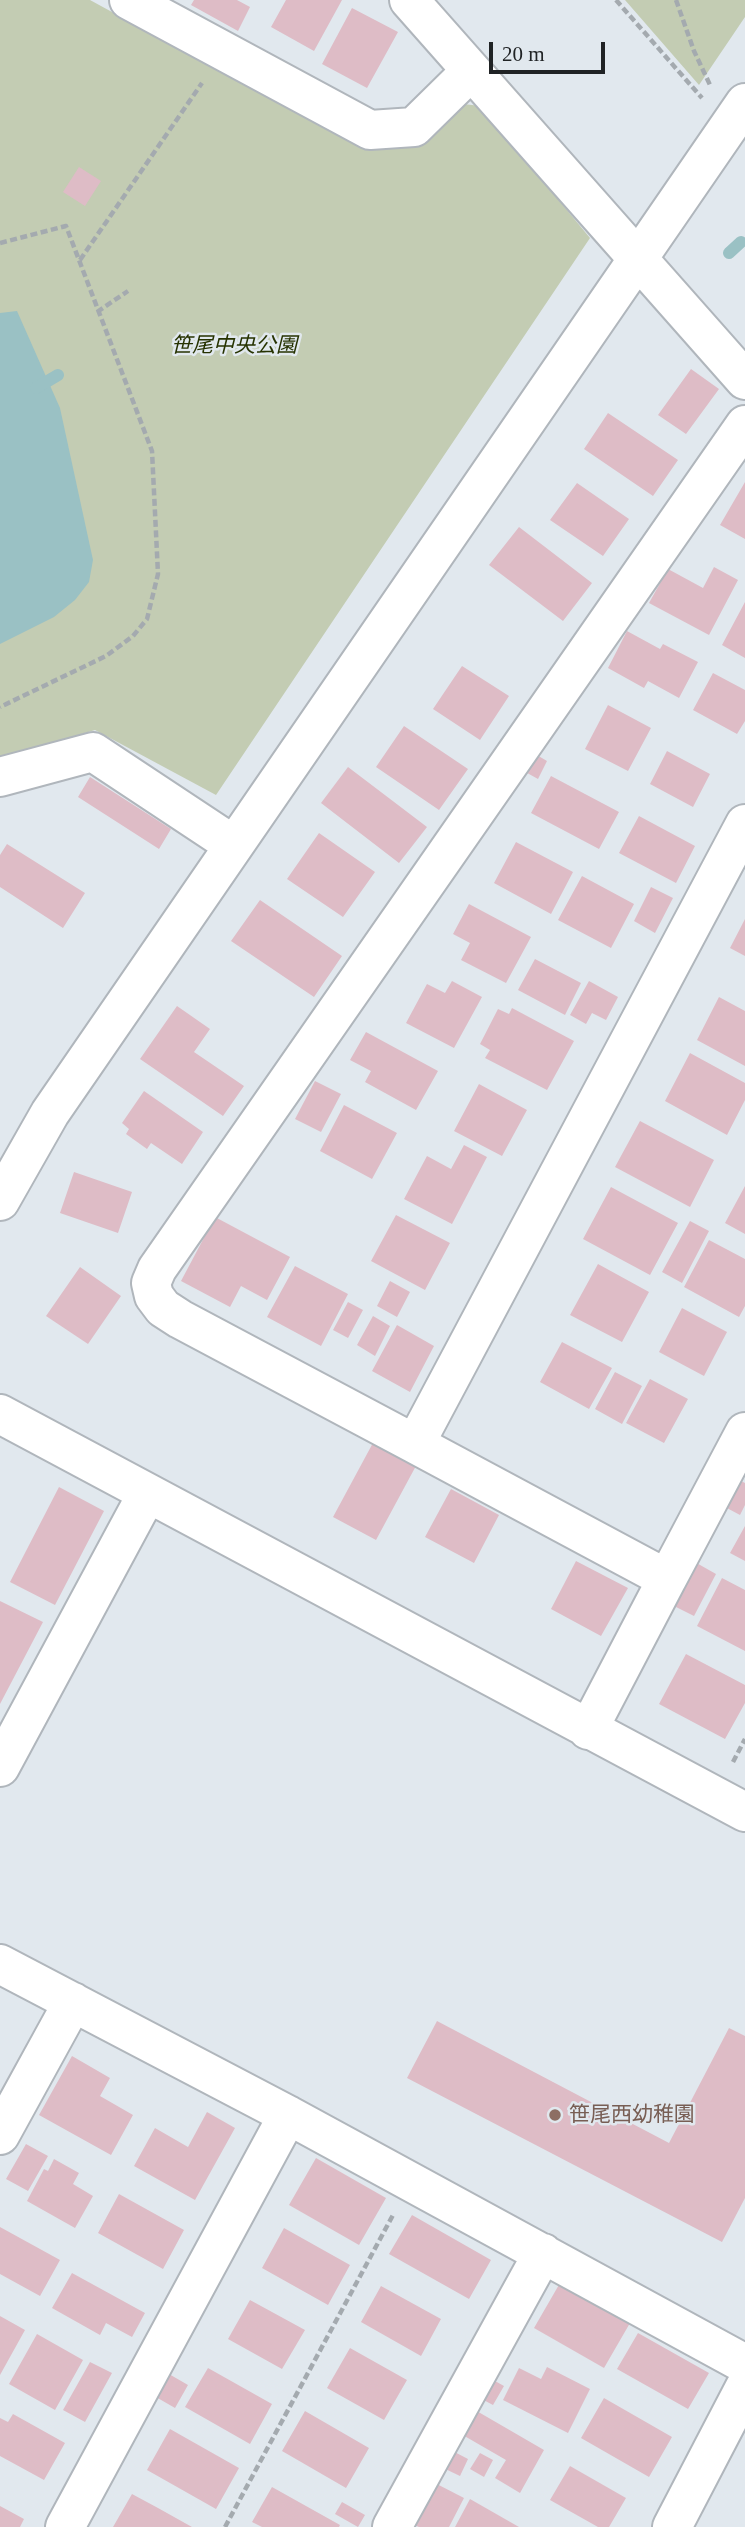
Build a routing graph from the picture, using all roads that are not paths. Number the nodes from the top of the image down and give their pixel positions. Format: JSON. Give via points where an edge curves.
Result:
{"nodes":[{"id":1,"x":129,"y":0,"type":"edge"},
{"id":2,"x":409,"y":0,"type":"edge"},
{"id":3,"x":471,"y":71,"type":"junction"},
{"id":4,"x":745,"y":103,"type":"edge"},
{"id":5,"x":637,"y":258,"type":"junction"},
{"id":6,"x":745,"y":380,"type":"edge"},
{"id":7,"x":745,"y":425,"type":"edge"},
{"id":8,"x":0,"y":777,"type":"edge"},
{"id":9,"x":745,"y":824,"type":"edge"},
{"id":10,"x":233,"y":844,"type":"junction"},
{"id":11,"x":0,"y":1201,"type":"edge"},
{"id":12,"x":0,"y":1414,"type":"edge"},
{"id":13,"x":745,"y":1432,"type":"edge"},
{"id":14,"x":415,"y":1444,"type":"junction"},
{"id":15,"x":147,"y":1494,"type":"junction"},
{"id":16,"x":667,"y":1579,"type":"junction"},
{"id":17,"x":588,"y":1730,"type":"junction"},
{"id":18,"x":0,"y":1767,"type":"edge"},
{"id":19,"x":745,"y":1812,"type":"edge"},
{"id":20,"x":0,"y":1964,"type":"edge"},
{"id":21,"x":74,"y":2002,"type":"junction"},
{"id":22,"x":288,"y":2115,"type":"junction"},
{"id":23,"x":0,"y":2135,"type":"edge"},
{"id":24,"x":544,"y":2253,"type":"junction"},
{"id":25,"x":745,"y":2364,"type":"edge"},
{"id":26,"x":745,"y":2387,"type":"edge"},
{"id":27,"x":65,"y":2527,"type":"edge"},
{"id":28,"x":392,"y":2527,"type":"edge"},
{"id":29,"x":672,"y":2527,"type":"edge"}],
"edges":[{"from":1,"to":3,"type":"street","via":[[369,131],[414,127]]},
{"from":2,"to":3,"type":"street"},
{"from":3,"to":5,"type":"street"},
{"from":4,"to":5,"type":"street"},
{"from":5,"to":6,"type":"street"},
{"from":5,"to":10,"type":"street"},
{"from":7,"to":14,"type":"street","via":[[151,1283],[163,1308],[180,1319]]},
{"from":8,"to":10,"type":"street","via":[[93,751]]},
{"from":9,"to":14,"type":"street"},
{"from":10,"to":11,"type":"street","via":[[50,1112]]},
{"from":12,"to":15,"type":"street"},
{"from":13,"to":16,"type":"street"},
{"from":14,"to":16,"type":"street"},
{"from":15,"to":17,"type":"street"},
{"from":15,"to":18,"type":"street"},
{"from":16,"to":17,"type":"street"},
{"from":17,"to":19,"type":"street"},
{"from":20,"to":21,"type":"street"},
{"from":21,"to":22,"type":"street"},
{"from":21,"to":23,"type":"street"},
{"from":22,"to":24,"type":"street"},
{"from":22,"to":27,"type":"street"},
{"from":24,"to":25,"type":"street"},
{"from":24,"to":28,"type":"street"},
{"from":26,"to":29,"type":"street"}]}
